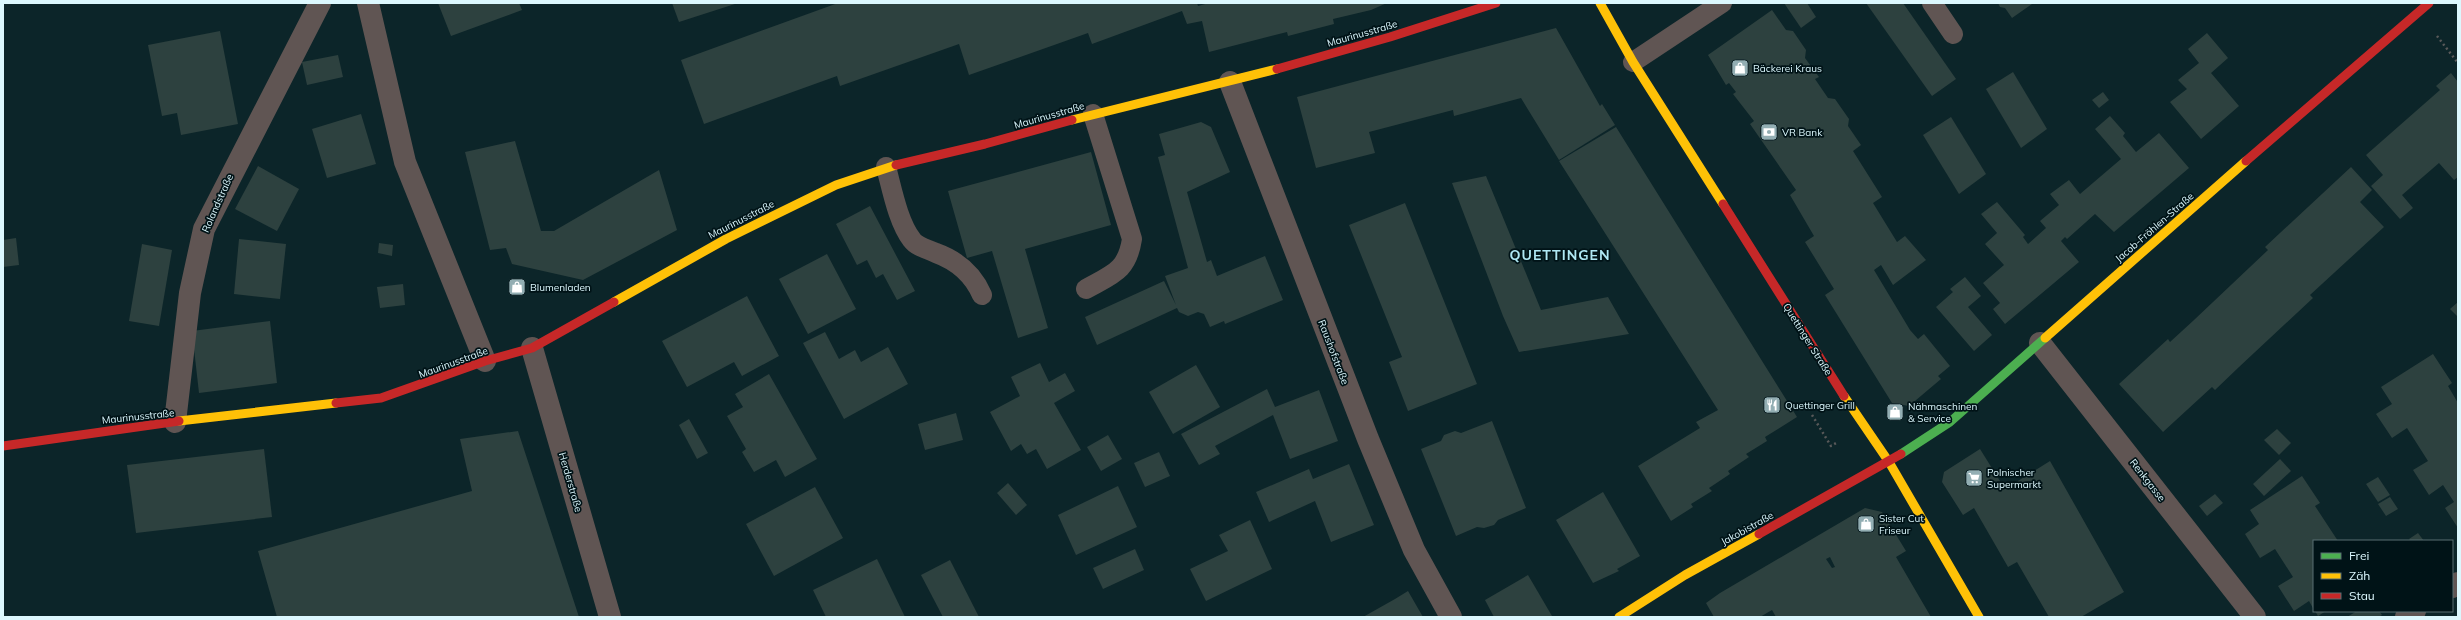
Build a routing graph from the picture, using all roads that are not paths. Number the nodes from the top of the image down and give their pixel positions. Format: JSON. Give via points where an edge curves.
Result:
{"nodes":[{"id":1,"x":320,"y":3,"type":"edge"},
{"id":2,"x":368,"y":3,"type":"edge"},
{"id":3,"x":1496,"y":3,"type":"edge"},
{"id":4,"x":1600,"y":3,"type":"edge"},
{"id":5,"x":1722,"y":3,"type":"edge"},
{"id":6,"x":1932,"y":3,"type":"edge"},
{"id":7,"x":2429,"y":3,"type":"edge"},
{"id":8,"x":1953,"y":34,"type":"dead end"},
{"id":9,"x":1633,"y":62,"type":"junction"},
{"id":10,"x":1230,"y":82,"type":"junction"},
{"id":11,"x":1093,"y":114,"type":"junction"},
{"id":12,"x":886,"y":167,"type":"junction"},
{"id":13,"x":1086,"y":289,"type":"dead end"},
{"id":14,"x":982,"y":295,"type":"dead end"},
{"id":15,"x":2040,"y":343,"type":"junction"},
{"id":16,"x":532,"y":348,"type":"junction"},
{"id":17,"x":485,"y":361,"type":"junction"},
{"id":18,"x":176,"y":422,"type":"junction"},
{"id":19,"x":3,"y":446,"type":"edge"},
{"id":20,"x":1889,"y":462,"type":"junction"},
{"id":21,"x":610,"y":617,"type":"edge"},
{"id":22,"x":1451,"y":617,"type":"edge"},
{"id":23,"x":1619,"y":617,"type":"edge"},
{"id":24,"x":1979,"y":617,"type":"edge"},
{"id":25,"x":2255,"y":617,"type":"edge"}],
"edges":[{"from":1,"to":18,"type":"street","name":"Rolandstraße","via":[[204,228],[190,293]]},
{"from":2,"to":17,"type":"street","via":[[404,162]]},
{"from":3,"to":10,"type":"street","name":"Maurinusstraße","via":[[1390,37]]},
{"from":4,"to":9,"type":"street","name":"Quettinger Straße"},
{"from":5,"to":9,"type":"lane"},
{"from":6,"to":8,"type":"lane"},
{"from":7,"to":15,"type":"street","name":"Jacob-Fröhlen-Straße","via":[[2205,196]]},
{"from":9,"to":20,"type":"street","name":"Quettinger Straße","via":[[1826,369]]},
{"from":10,"to":11,"type":"street","name":"Maurinusstraße"},
{"from":10,"to":22,"type":"street","name":"Raushofstraße","via":[[1368,439],[1414,550]]},
{"from":11,"to":12,"type":"street","name":"Maurinusstraße","via":[[985,144]]},
{"from":11,"to":13,"type":"lane","via":[[1132,238],[1129,256],[1121,270]]},
{"from":12,"to":14,"type":"lane","via":[[898,209],[912,240],[921,247],[962,266],[978,284]]},
{"from":12,"to":16,"type":"street","name":"Maurinusstraße","via":[[836,184],[726,239]]},
{"from":15,"to":20,"type":"street","name":"Jacob-Fröhlen-Straße","via":[[1950,422]]},
{"from":15,"to":25,"type":"street","name":"Renkgasse"},
{"from":16,"to":17,"type":"street","name":"Maurinusstraße"},
{"from":16,"to":21,"type":"street","name":"Herderstraße"},
{"from":17,"to":18,"type":"street","name":"Maurinusstraße","via":[[381,398]]},
{"from":18,"to":19,"type":"street","name":"Maurinusstraße"},
{"from":20,"to":23,"type":"street","name":"Jakobistraße","via":[[1685,575]]},
{"from":20,"to":24,"type":"street","name":"Quettinger Straße"}]}
